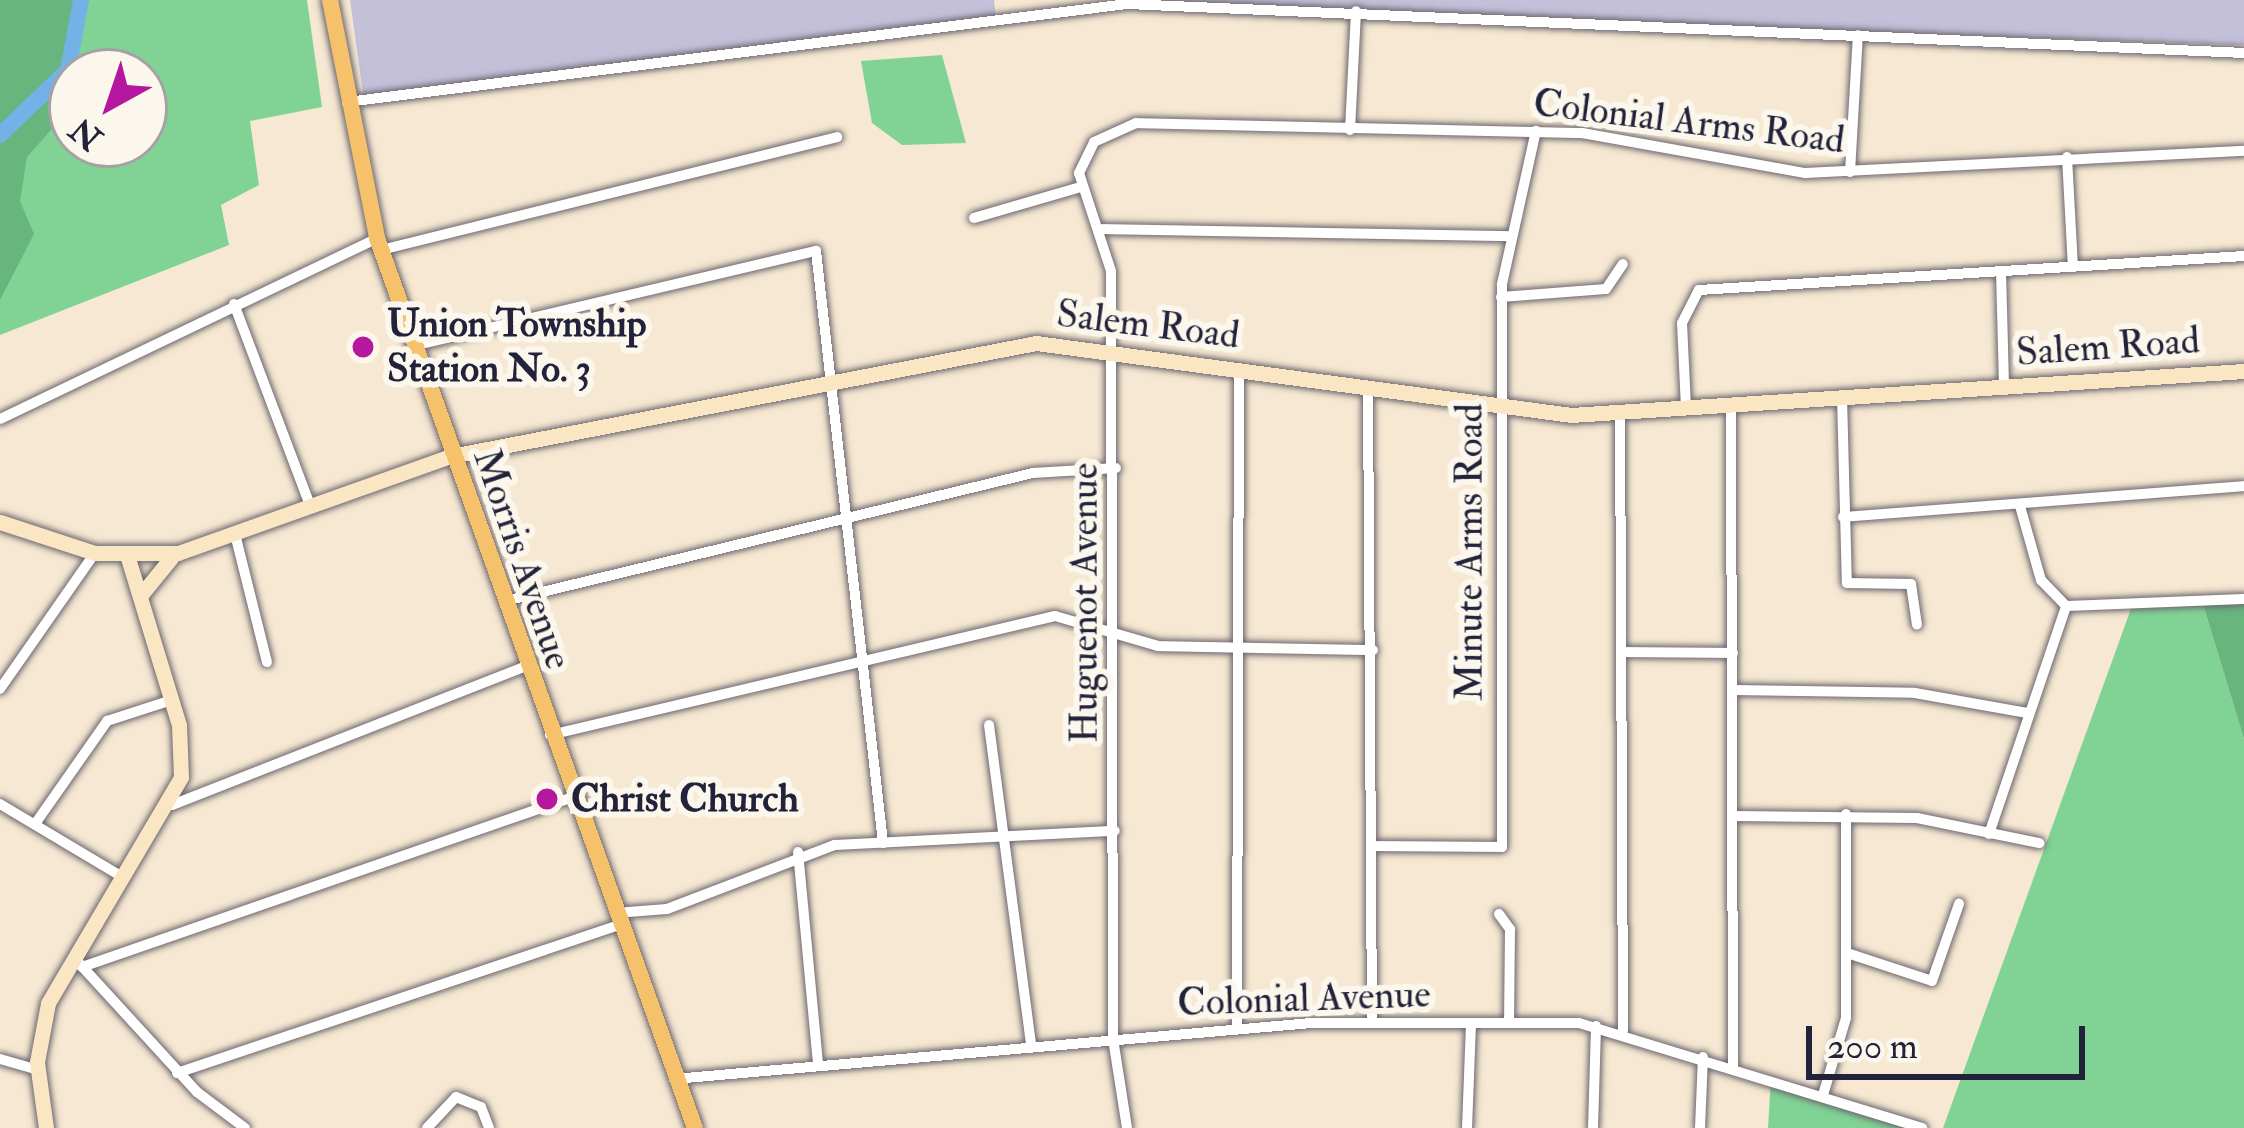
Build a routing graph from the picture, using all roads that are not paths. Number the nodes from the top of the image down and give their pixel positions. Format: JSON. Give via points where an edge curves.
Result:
{"nodes":[{"id":1,"x":330,"y":0,"type":"edge"},
{"id":2,"x":1355,"y":11,"type":"junction"},
{"id":3,"x":1858,"y":35,"type":"junction"},
{"id":4,"x":2244,"y":53,"type":"edge"},
{"id":5,"x":343,"y":103,"type":"junction"},
{"id":6,"x":1351,"y":130,"type":"junction"},
{"id":7,"x":1536,"y":131,"type":"junction"},
{"id":8,"x":837,"y":137,"type":"dead end"},
{"id":9,"x":2244,"y":151,"type":"edge"},
{"id":10,"x":2067,"y":157,"type":"junction"},
{"id":11,"x":1850,"y":172,"type":"junction"},
{"id":12,"x":1080,"y":180,"type":"junction"},
{"id":13,"x":974,"y":218,"type":"dead end"},
{"id":14,"x":1103,"y":229,"type":"junction"},
{"id":15,"x":1508,"y":236,"type":"junction"},
{"id":16,"x":379,"y":244,"type":"junction"},
{"id":17,"x":2244,"y":256,"type":"edge"},
{"id":18,"x":1623,"y":264,"type":"dead end"},
{"id":19,"x":2074,"y":267,"type":"junction"},
{"id":20,"x":2001,"y":271,"type":"junction"},
{"id":21,"x":1502,"y":297,"type":"junction"},
{"id":22,"x":234,"y":304,"type":"junction"},
{"id":23,"x":412,"y":346,"type":"junction"},
{"id":24,"x":1112,"y":353,"type":"junction"},
{"id":25,"x":1239,"y":370,"type":"junction"},
{"id":26,"x":2244,"y":371,"type":"edge"},
{"id":27,"x":832,"y":381,"type":"junction"},
{"id":28,"x":2004,"y":387,"type":"junction"},
{"id":29,"x":1368,"y":390,"type":"junction"},
{"id":30,"x":1842,"y":397,"type":"junction"},
{"id":31,"x":1731,"y":405,"type":"junction"},
{"id":32,"x":1686,"y":408,"type":"junction"},
{"id":33,"x":1499,"y":410,"type":"junction"},
{"id":34,"x":1620,"y":412,"type":"junction"},
{"id":35,"x":0,"y":419,"type":"edge"},
{"id":36,"x":452,"y":456,"type":"junction"},
{"id":37,"x":1116,"y":468,"type":"junction"},
{"id":38,"x":2244,"y":486,"type":"edge"},
{"id":39,"x":310,"y":505,"type":"junction"},
{"id":40,"x":2020,"y":506,"type":"junction"},
{"id":41,"x":1843,"y":517,"type":"junction"},
{"id":42,"x":850,"y":518,"type":"junction"},
{"id":43,"x":0,"y":521,"type":"edge"},
{"id":44,"x":235,"y":534,"type":"junction"},
{"id":45,"x":94,"y":553,"type":"junction"},
{"id":46,"x":178,"y":554,"type":"junction"},
{"id":47,"x":128,"y":558,"type":"junction"},
{"id":48,"x":140,"y":596,"type":"junction"},
{"id":49,"x":2244,"y":599,"type":"edge"},
{"id":50,"x":502,"y":602,"type":"junction"},
{"id":51,"x":2066,"y":606,"type":"junction"},
{"id":52,"x":1917,"y":625,"type":"dead end"},
{"id":53,"x":1116,"y":630,"type":"junction"},
{"id":54,"x":1242,"y":650,"type":"junction"},
{"id":55,"x":1372,"y":650,"type":"junction"},
{"id":56,"x":1622,"y":652,"type":"junction"},
{"id":57,"x":1732,"y":653,"type":"junction"},
{"id":58,"x":866,"y":660,"type":"junction"},
{"id":59,"x":267,"y":662,"type":"dead end"},
{"id":60,"x":525,"y":667,"type":"junction"},
{"id":61,"x":0,"y":689,"type":"edge"},
{"id":62,"x":1733,"y":690,"type":"junction"},
{"id":63,"x":172,"y":700,"type":"junction"},
{"id":64,"x":2027,"y":713,"type":"junction"},
{"id":65,"x":989,"y":725,"type":"dead end"},
{"id":66,"x":548,"y":735,"type":"junction"},
{"id":67,"x":570,"y":798,"type":"junction"},
{"id":68,"x":0,"y":804,"type":"edge"},
{"id":69,"x":172,"y":806,"type":"junction"},
{"id":70,"x":1846,"y":814,"type":"junction"},
{"id":71,"x":1734,"y":816,"type":"junction"},
{"id":72,"x":35,"y":824,"type":"junction"},
{"id":73,"x":1115,"y":831,"type":"junction"},
{"id":74,"x":1989,"y":834,"type":"junction"},
{"id":75,"x":998,"y":838,"type":"junction"},
{"id":76,"x":883,"y":843,"type":"junction"},
{"id":77,"x":2039,"y":843,"type":"dead end"},
{"id":78,"x":1372,"y":846,"type":"junction"},
{"id":79,"x":798,"y":852,"type":"junction"},
{"id":80,"x":124,"y":878,"type":"junction"},
{"id":81,"x":1959,"y":904,"type":"dead end"},
{"id":82,"x":1499,"y":914,"type":"dead end"},
{"id":83,"x":614,"y":920,"type":"junction"},
{"id":84,"x":1847,"y":953,"type":"junction"},
{"id":85,"x":77,"y":961,"type":"junction"},
{"id":86,"x":1372,"y":1023,"type":"junction"},
{"id":87,"x":1471,"y":1023,"type":"junction"},
{"id":88,"x":1509,"y":1023,"type":"junction"},
{"id":89,"x":1596,"y":1025,"type":"junction"},
{"id":90,"x":1238,"y":1029,"type":"junction"},
{"id":91,"x":1623,"y":1030,"type":"junction"},
{"id":92,"x":1113,"y":1039,"type":"junction"},
{"id":93,"x":1031,"y":1046,"type":"junction"},
{"id":94,"x":1703,"y":1057,"type":"junction"},
{"id":95,"x":0,"y":1059,"type":"edge"},
{"id":96,"x":818,"y":1065,"type":"junction"},
{"id":97,"x":1732,"y":1066,"type":"junction"},
{"id":98,"x":38,"y":1070,"type":"junction"},
{"id":99,"x":177,"y":1073,"type":"junction"},
{"id":100,"x":674,"y":1079,"type":"junction"},
{"id":101,"x":1823,"y":1095,"type":"junction"},
{"id":102,"x":46,"y":1128,"type":"edge"},
{"id":103,"x":245,"y":1128,"type":"edge"},
{"id":104,"x":427,"y":1128,"type":"edge"},
{"id":105,"x":489,"y":1128,"type":"edge"},
{"id":106,"x":694,"y":1128,"type":"edge"},
{"id":107,"x":1126,"y":1128,"type":"edge"},
{"id":108,"x":1467,"y":1128,"type":"edge"},
{"id":109,"x":1593,"y":1128,"type":"edge"},
{"id":110,"x":1700,"y":1128,"type":"edge"},
{"id":111,"x":1922,"y":1128,"type":"edge"}],
"edges":[{"from":1,"to":5,"type":"main road","name":"Morris Avenue"},
{"from":2,"to":3,"type":"street"},
{"from":2,"to":5,"type":"street","via":[[1086,5]]},
{"from":2,"to":6,"type":"street"},
{"from":3,"to":4,"type":"street"},
{"from":3,"to":11,"type":"street"},
{"from":5,"to":16,"type":"main road","name":"Morris Avenue"},
{"from":6,"to":7,"type":"street","name":"Colonial Arms Road"},
{"from":6,"to":12,"type":"street","name":"Colonial Arms Road","via":[[1126,124],[1094,142]]},
{"from":7,"to":11,"type":"street","name":"Colonial Arms Road"},
{"from":7,"to":15,"type":"street","name":"Minute Arms Road"},
{"from":8,"to":16,"type":"street"},
{"from":9,"to":10,"type":"street","name":"Colonial Arms Road"},
{"from":10,"to":11,"type":"street","name":"Colonial Arms Road"},
{"from":10,"to":19,"type":"street"},
{"from":12,"to":13,"type":"street"},
{"from":12,"to":14,"type":"street","name":"Huguenot Avenue"},
{"from":14,"to":15,"type":"street"},
{"from":14,"to":24,"type":"street","name":"Huguenot Avenue"},
{"from":15,"to":21,"type":"street","name":"Minute Arms Road"},
{"from":16,"to":22,"type":"street"},
{"from":16,"to":23,"type":"main road","name":"Morris Avenue"},
{"from":17,"to":19,"type":"street"},
{"from":18,"to":21,"type":"street","via":[[1606,289]]},
{"from":19,"to":20,"type":"street"},
{"from":20,"to":28,"type":"street"},
{"from":20,"to":32,"type":"street","via":[[1699,290],[1682,323]]},
{"from":21,"to":33,"type":"street","name":"Minute Arms Road"},
{"from":22,"to":35,"type":"street"},
{"from":22,"to":39,"type":"street"},
{"from":23,"to":27,"type":"street","via":[[816,251]]},
{"from":23,"to":36,"type":"main road","name":"Morris Avenue"},
{"from":24,"to":25,"type":"street","name":"Salem Road"},
{"from":24,"to":27,"type":"street","name":"Salem Road","via":[[1036,343]]},
{"from":24,"to":37,"type":"street","name":"Huguenot Avenue"},
{"from":25,"to":29,"type":"street","name":"Salem Road"},
{"from":25,"to":54,"type":"street"},
{"from":26,"to":28,"type":"street","name":"Salem Road"},
{"from":27,"to":36,"type":"street","name":"Salem Road"},
{"from":27,"to":42,"type":"street"},
{"from":28,"to":30,"type":"street","name":"Salem Road"},
{"from":29,"to":33,"type":"street","name":"Salem Road"},
{"from":29,"to":55,"type":"street"},
{"from":30,"to":31,"type":"street","name":"Salem Road"},
{"from":30,"to":41,"type":"street"},
{"from":31,"to":32,"type":"street","name":"Salem Road"},
{"from":31,"to":57,"type":"street"},
{"from":32,"to":34,"type":"street","name":"Salem Road"},
{"from":33,"to":34,"type":"street","name":"Salem Road"},
{"from":33,"to":78,"type":"street","name":"Minute Arms Road","via":[[1502,847]]},
{"from":34,"to":56,"type":"street"},
{"from":36,"to":39,"type":"street","name":"Salem Road"},
{"from":36,"to":50,"type":"main road","name":"Morris Avenue"},
{"from":37,"to":42,"type":"street","via":[[1033,473]]},
{"from":37,"to":53,"type":"street","name":"Huguenot Avenue"},
{"from":38,"to":40,"type":"street"},
{"from":39,"to":44,"type":"street","name":"Salem Road"},
{"from":40,"to":41,"type":"street"},
{"from":40,"to":51,"type":"street","via":[[2041,580]]},
{"from":41,"to":52,"type":"street","via":[[1847,583],[1911,584]]},
{"from":42,"to":50,"type":"street"},
{"from":42,"to":58,"type":"street"},
{"from":43,"to":45,"type":"street","name":"Salem Road"},
{"from":44,"to":46,"type":"street","name":"Salem Road"},
{"from":44,"to":59,"type":"street"},
{"from":45,"to":47,"type":"street","name":"Salem Road"},
{"from":45,"to":61,"type":"street"},
{"from":46,"to":47,"type":"street","name":"Salem Road"},
{"from":46,"to":48,"type":"street"},
{"from":47,"to":48,"type":"street"},
{"from":48,"to":63,"type":"street"},
{"from":49,"to":51,"type":"street"},
{"from":50,"to":60,"type":"main road","name":"Morris Avenue"},
{"from":51,"to":64,"type":"street"},
{"from":53,"to":54,"type":"street","via":[[1158,646]]},
{"from":53,"to":58,"type":"street","via":[[1055,616]]},
{"from":53,"to":73,"type":"street","name":"Huguenot Avenue"},
{"from":54,"to":55,"type":"street"},
{"from":54,"to":90,"type":"street"},
{"from":55,"to":78,"type":"street"},
{"from":56,"to":57,"type":"street"},
{"from":56,"to":91,"type":"street"},
{"from":57,"to":62,"type":"street"},
{"from":58,"to":66,"type":"street"},
{"from":58,"to":76,"type":"street"},
{"from":60,"to":66,"type":"main road","name":"Morris Avenue"},
{"from":60,"to":69,"type":"street"},
{"from":62,"to":64,"type":"street","via":[[1915,693]]},
{"from":62,"to":71,"type":"street"},
{"from":63,"to":69,"type":"street","via":[[183,747]]},
{"from":63,"to":72,"type":"street","via":[[107,721]]},
{"from":64,"to":74,"type":"street"},
{"from":65,"to":75,"type":"street"},
{"from":66,"to":67,"type":"main road","name":"Morris Avenue"},
{"from":67,"to":83,"type":"main road","name":"Morris Avenue"},
{"from":67,"to":85,"type":"street"},
{"from":68,"to":72,"type":"street"},
{"from":69,"to":80,"type":"street"},
{"from":70,"to":71,"type":"street"},
{"from":70,"to":74,"type":"street"},
{"from":70,"to":84,"type":"street"},
{"from":71,"to":97,"type":"street"},
{"from":72,"to":80,"type":"street"},
{"from":73,"to":75,"type":"street"},
{"from":73,"to":92,"type":"street","name":"Huguenot Avenue"},
{"from":74,"to":77,"type":"street"},
{"from":75,"to":76,"type":"street"},
{"from":75,"to":93,"type":"street"},
{"from":76,"to":79,"type":"street"},
{"from":78,"to":86,"type":"street"},
{"from":79,"to":83,"type":"street","via":[[667,909]]},
{"from":79,"to":96,"type":"street"},
{"from":80,"to":85,"type":"street"},
{"from":81,"to":84,"type":"street","via":[[1933,981]]},
{"from":82,"to":88,"type":"street","via":[[1510,929]]},
{"from":83,"to":99,"type":"street"},
{"from":83,"to":100,"type":"main road","name":"Morris Avenue"},
{"from":84,"to":101,"type":"street","via":[[1844,1028]]},
{"from":85,"to":98,"type":"street","via":[[48,1004]]},
{"from":85,"to":99,"type":"street"},
{"from":86,"to":87,"type":"street","name":"Colonial Avenue"},
{"from":86,"to":90,"type":"street","name":"Colonial Avenue"},
{"from":87,"to":88,"type":"street","name":"Colonial Avenue"},
{"from":87,"to":108,"type":"street"},
{"from":88,"to":89,"type":"street","name":"Colonial Avenue"},
{"from":89,"to":91,"type":"street","name":"Colonial Avenue"},
{"from":89,"to":109,"type":"street"},
{"from":90,"to":92,"type":"street","name":"Colonial Avenue"},
{"from":91,"to":94,"type":"street","name":"Colonial Avenue"},
{"from":92,"to":93,"type":"street","name":"Colonial Avenue"},
{"from":92,"to":107,"type":"street","name":"Huguenot Avenue"},
{"from":93,"to":96,"type":"street","name":"Colonial Avenue"},
{"from":94,"to":97,"type":"street","name":"Colonial Avenue"},
{"from":94,"to":110,"type":"street"},
{"from":95,"to":98,"type":"street"},
{"from":96,"to":100,"type":"street","name":"Colonial Avenue"},
{"from":97,"to":101,"type":"street","name":"Colonial Avenue"},
{"from":98,"to":102,"type":"street"},
{"from":99,"to":103,"type":"street"},
{"from":100,"to":106,"type":"main road","name":"Morris Avenue"},
{"from":101,"to":111,"type":"street","name":"Colonial Avenue"},
{"from":104,"to":105,"type":"street","via":[[456,1097],[481,1107]]}]}
